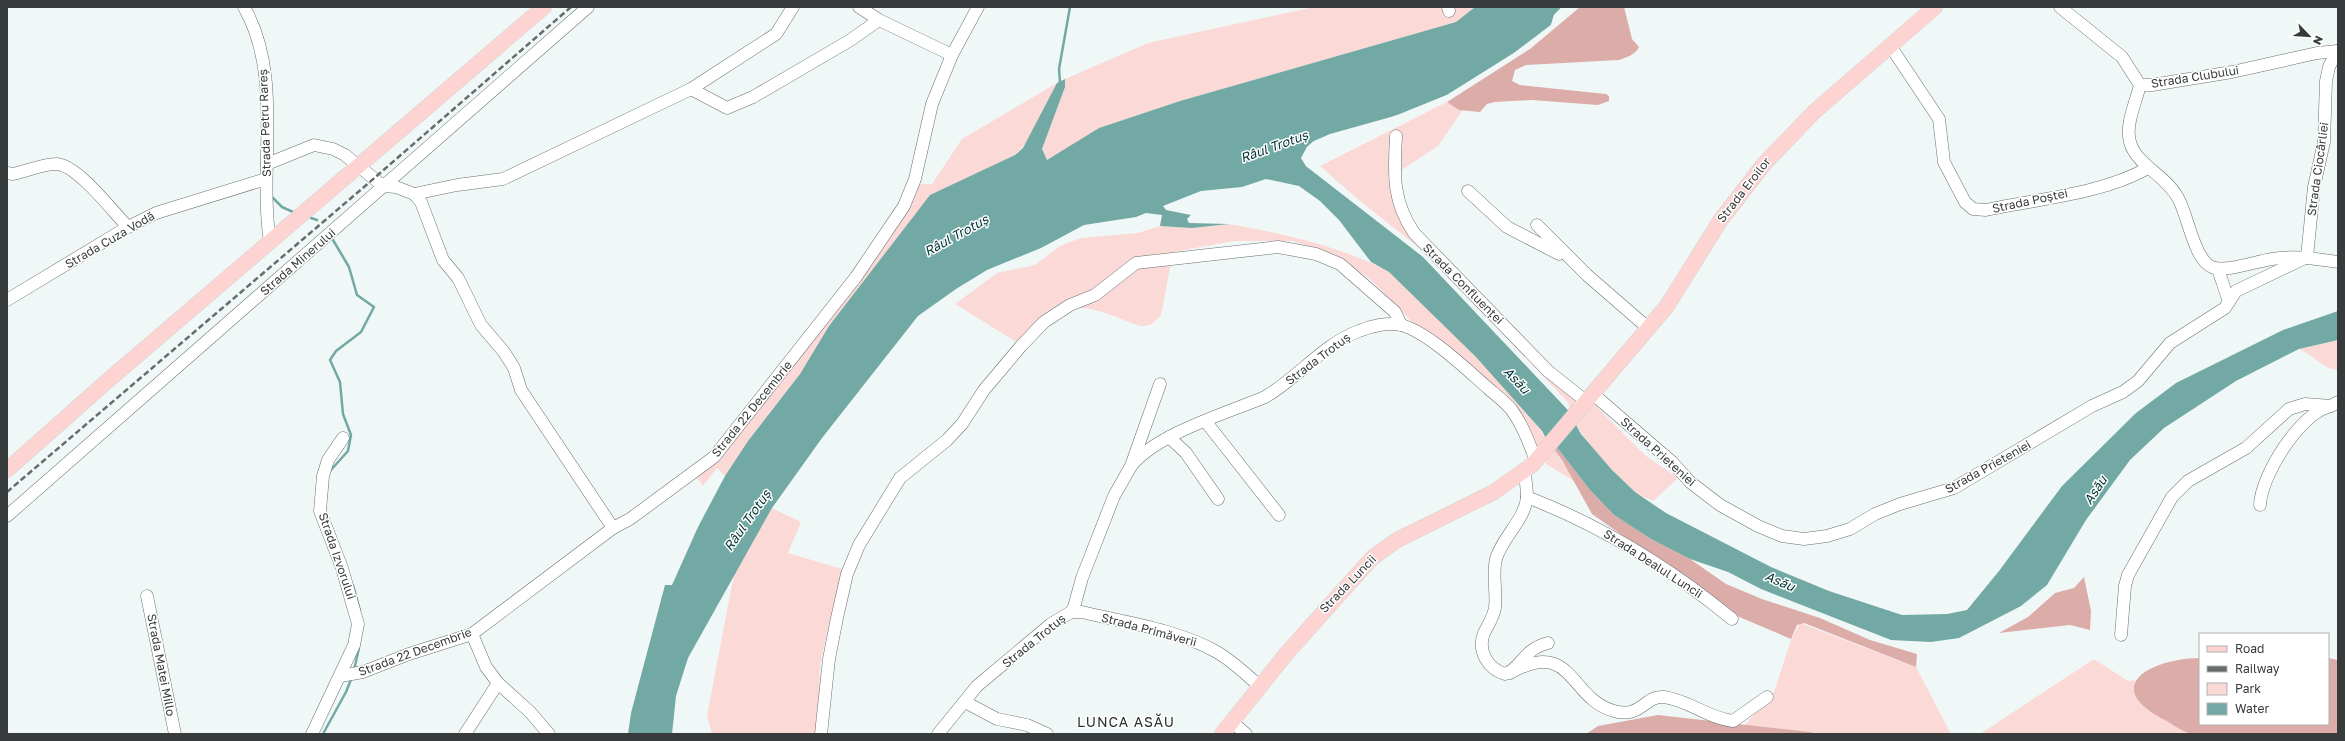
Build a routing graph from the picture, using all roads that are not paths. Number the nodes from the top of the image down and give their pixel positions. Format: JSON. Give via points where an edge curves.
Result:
{"nodes":[{"id":1,"x":244,"y":7,"type":"edge"},
{"id":2,"x":544,"y":7,"type":"edge"},
{"id":3,"x":588,"y":7,"type":"edge"},
{"id":4,"x":793,"y":7,"type":"edge"},
{"id":5,"x":860,"y":7,"type":"edge"},
{"id":6,"x":978,"y":7,"type":"edge"},
{"id":7,"x":1935,"y":7,"type":"edge"},
{"id":8,"x":2060,"y":7,"type":"edge"},
{"id":9,"x":879,"y":20,"type":"junction"},
{"id":10,"x":1891,"y":47,"type":"junction"},
{"id":11,"x":2338,"y":51,"type":"edge"},
{"id":12,"x":952,"y":55,"type":"junction"},
{"id":13,"x":2140,"y":85,"type":"junction"},
{"id":14,"x":691,"y":89,"type":"junction"},
{"id":15,"x":1396,"y":136,"type":"dead end"},
{"id":16,"x":267,"y":164,"type":"junction"},
{"id":17,"x":359,"y":167,"type":"junction"},
{"id":18,"x":2148,"y":168,"type":"junction"},
{"id":19,"x":7,"y":173,"type":"edge"},
{"id":20,"x":266,"y":179,"type":"junction"},
{"id":21,"x":383,"y":186,"type":"junction"},
{"id":22,"x":1468,"y":192,"type":"dead end"},
{"id":23,"x":414,"y":194,"type":"junction"},
{"id":24,"x":1537,"y":225,"type":"dead end"},
{"id":25,"x":128,"y":227,"type":"junction"},
{"id":26,"x":270,"y":242,"type":"junction"},
{"id":27,"x":2307,"y":257,"type":"junction"},
{"id":28,"x":2338,"y":262,"type":"edge"},
{"id":29,"x":1577,"y":266,"type":"junction"},
{"id":30,"x":2218,"y":269,"type":"junction"},
{"id":31,"x":7,"y":300,"type":"edge"},
{"id":32,"x":2229,"y":302,"type":"junction"},
{"id":33,"x":1401,"y":325,"type":"junction"},
{"id":34,"x":1648,"y":328,"type":"junction"},
{"id":35,"x":1160,"y":384,"type":"dead end"},
{"id":36,"x":1590,"y":398,"type":"junction"},
{"id":37,"x":2336,"y":407,"type":"edge"},
{"id":38,"x":1206,"y":422,"type":"junction"},
{"id":39,"x":1169,"y":437,"type":"junction"},
{"id":40,"x":343,"y":438,"type":"dead end"},
{"id":41,"x":1548,"y":448,"type":"joint"},
{"id":42,"x":1536,"y":461,"type":"junction"},
{"id":43,"x":1131,"y":466,"type":"junction"},
{"id":44,"x":7,"y":470,"type":"edge"},
{"id":45,"x":1525,"y":471,"type":"junction"},
{"id":46,"x":1527,"y":497,"type":"junction"},
{"id":47,"x":1218,"y":499,"type":"dead end"},
{"id":48,"x":2260,"y":505,"type":"dead end"},
{"id":49,"x":7,"y":516,"type":"edge"},
{"id":50,"x":1279,"y":516,"type":"dead end"},
{"id":51,"x":613,"y":528,"type":"junction"},
{"id":52,"x":147,"y":596,"type":"dead end"},
{"id":53,"x":1070,"y":612,"type":"junction"},
{"id":54,"x":1732,"y":619,"type":"dead end"},
{"id":55,"x":472,"y":634,"type":"junction"},
{"id":56,"x":2121,"y":635,"type":"dead end"},
{"id":57,"x":1548,"y":642,"type":"dead end"},
{"id":58,"x":1510,"y":673,"type":"junction"},
{"id":59,"x":348,"y":675,"type":"junction"},
{"id":60,"x":498,"y":683,"type":"junction"},
{"id":61,"x":1261,"y":687,"type":"junction"},
{"id":62,"x":1768,"y":697,"type":"dead end"},
{"id":63,"x":965,"y":702,"type":"junction"},
{"id":64,"x":1232,"y":722,"type":"junction"},
{"id":65,"x":175,"y":734,"type":"edge"},
{"id":66,"x":312,"y":734,"type":"edge"},
{"id":67,"x":465,"y":734,"type":"edge"},
{"id":68,"x":549,"y":734,"type":"edge"},
{"id":69,"x":821,"y":734,"type":"edge"},
{"id":70,"x":938,"y":734,"type":"edge"},
{"id":71,"x":1047,"y":734,"type":"edge"},
{"id":72,"x":1222,"y":734,"type":"edge"},
{"id":73,"x":1246,"y":734,"type":"edge"}],
"edges":[{"from":1,"to":16,"type":"street","name":"Strada Petru Rareș","via":[[258,35],[262,52],[267,114]]},
{"from":2,"to":17,"type":"main road"},
{"from":3,"to":21,"type":"street","name":"Strada Minerului"},
{"from":4,"to":14,"type":"street","via":[[776,34]]},
{"from":5,"to":9,"type":"street"},
{"from":6,"to":12,"type":"street","name":"Strada 22 Decembrie"},
{"from":7,"to":10,"type":"main road","name":"Strada Eroilor"},
{"from":8,"to":13,"type":"street","name":"Strada Clubului","via":[[2122,57]]},
{"from":9,"to":12,"type":"street"},
{"from":9,"to":14,"type":"street","via":[[753,97],[727,108]]},
{"from":10,"to":18,"type":"street","name":"Strada Poștei","via":[[1939,119],[1944,162],[1965,202],[1973,209],[1986,210],[2091,189]]},
{"from":10,"to":34,"type":"main road","name":"Strada Eroilor","via":[[1805,120],[1750,179],[1699,252],[1674,296]]},
{"from":11,"to":13,"type":"street","name":"Strada Clubului","via":[[2232,72]]},
{"from":11,"to":27,"type":"street","name":"Strada Ciocârliei","via":[[2326,81],[2324,142],[2314,187]]},
{"from":12,"to":51,"type":"street","name":"Strada 22 Decembrie","via":[[932,104],[915,179],[904,206],[856,277],[714,457],[641,511]]},
{"from":13,"to":18,"type":"street","via":[[2128,135],[2131,146]]},
{"from":14,"to":23,"type":"street","via":[[503,179],[457,184]]},
{"from":15,"to":36,"type":"street","name":"Strada Confluenței","via":[[1394,174],[1398,201],[1414,233],[1548,372]]},
{"from":16,"to":17,"type":"street","via":[[314,145],[334,149]]},
{"from":16,"to":20,"type":"street","name":"Strada Petru Rareș"},
{"from":17,"to":21,"type":"street"},
{"from":17,"to":26,"type":"main road"},
{"from":18,"to":30,"type":"street","via":[[2164,178],[2174,191],[2201,257],[2207,264]]},
{"from":19,"to":25,"type":"street","via":[[56,164],[64,166],[80,177]]},
{"from":20,"to":25,"type":"street","name":"Strada Cuza Vodă","via":[[156,213]]},
{"from":20,"to":26,"type":"street","name":"Strada Petru Rareș"},
{"from":21,"to":23,"type":"street","via":[[396,187]]},
{"from":21,"to":49,"type":"street","name":"Strada Minerului"},
{"from":22,"to":29,"type":"street","via":[[1507,227],[1556,252]]},
{"from":23,"to":51,"type":"street","via":[[421,202],[443,260],[458,278],[481,325],[504,352],[514,368],[522,390]]},
{"from":24,"to":29,"type":"street"},
{"from":25,"to":31,"type":"street","name":"Strada Cuza Vodă"},
{"from":26,"to":44,"type":"main road"},
{"from":27,"to":28,"type":"street"},
{"from":27,"to":30,"type":"street","via":[[2276,258]]},
{"from":27,"to":32,"type":"street","name":"Strada Prieteniei","via":[[2236,291]]},
{"from":29,"to":34,"type":"street"},
{"from":30,"to":32,"type":"street"},
{"from":32,"to":36,"type":"street","name":"Strada Prieteniei","via":[[2219,314],[2170,343],[2138,381],[2123,392],[2092,406],[1954,488],[1900,504],[1875,514],[1850,529],[1827,536],[1782,536],[1720,505],[1690,482],[1672,462]]},
{"from":33,"to":38,"type":"street","name":"Strada Trotuș","via":[[1380,325],[1351,334],[1265,397]]},
{"from":33,"to":42,"type":"street","name":"Strada Trotuș","via":[[1423,336],[1510,408],[1524,429]]},
{"from":33,"to":69,"type":"street","via":[[1395,312],[1340,264],[1316,254],[1278,247],[1136,263],[1095,295],[1044,322],[984,390],[962,424],[900,478],[859,545],[847,574],[830,652]]},
{"from":34,"to":36,"type":"main road","name":"Strada Eroilor"},
{"from":35,"to":43,"type":"street","name":"Strada Trotuș"},
{"from":36,"to":41,"type":"main road","name":"Strada Eroilor"},
{"from":37,"to":48,"type":"street","via":[[2311,414],[2280,454],[2264,481]]},
{"from":37,"to":56,"type":"street","via":[[2305,404],[2289,409],[2246,448],[2205,470],[2179,488],[2128,575]]},
{"from":38,"to":39,"type":"street","name":"Strada Trotuș"},
{"from":38,"to":50,"type":"street"},
{"from":39,"to":43,"type":"street","name":"Strada Trotuș","via":[[1146,451]]},
{"from":39,"to":47,"type":"street","via":[[1186,453]]},
{"from":40,"to":59,"type":"street","name":"Strada Izvorului","via":[[328,460],[323,476],[320,511],[342,568],[358,624]]},
{"from":41,"to":42,"type":"main road","name":"Strada Luncii"},
{"from":42,"to":45,"type":"main road","name":"Strada Luncii"},
{"from":43,"to":53,"type":"street","name":"Strada Trotuș","via":[[1114,496]]},
{"from":45,"to":46,"type":"street"},
{"from":45,"to":61,"type":"main road","name":"Strada Luncii","via":[[1494,492],[1397,540],[1372,558],[1291,648]]},
{"from":46,"to":54,"type":"street","name":"Strada Dealul Luncii","via":[[1561,510],[1619,539],[1709,600]]},
{"from":46,"to":58,"type":"street","via":[[1496,558],[1495,608],[1482,640],[1483,654],[1490,665],[1501,673]]},
{"from":51,"to":55,"type":"street","name":"Strada 22 Decembrie"},
{"from":52,"to":65,"type":"street","name":"Strada Matei Millo"},
{"from":53,"to":61,"type":"street","name":"Strada Primăverii","via":[[1157,630],[1205,645]]},
{"from":53,"to":63,"type":"street","name":"Strada Trotuș","via":[[1051,624],[977,686]]},
{"from":55,"to":59,"type":"street","name":"Strada 22 Decembrie"},
{"from":55,"to":60,"type":"street","via":[[486,667]]},
{"from":57,"to":58,"type":"street","via":[[1531,649]]},
{"from":58,"to":62,"type":"street","via":[[1536,662],[1555,664],[1572,674],[1598,704],[1624,713],[1638,710],[1652,700],[1664,697],[1718,718],[1733,721]]},
{"from":59,"to":66,"type":"street"},
{"from":60,"to":67,"type":"street"},
{"from":60,"to":68,"type":"street","via":[[530,712]]},
{"from":61,"to":64,"type":"main road","name":"Strada Luncii"},
{"from":63,"to":70,"type":"street","name":"Strada Trotuș"},
{"from":63,"to":71,"type":"street","via":[[997,719],[1027,725]]},
{"from":64,"to":72,"type":"main road","name":"Strada Luncii"},
{"from":64,"to":73,"type":"street"}]}
